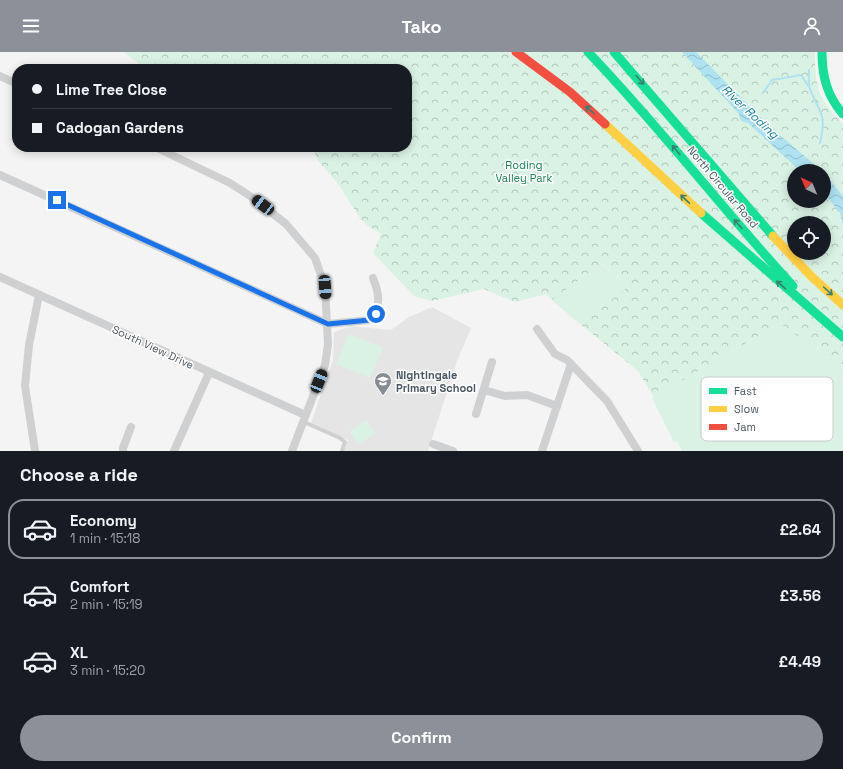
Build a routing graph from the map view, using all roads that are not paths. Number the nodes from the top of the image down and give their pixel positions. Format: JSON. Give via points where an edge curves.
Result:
{"nodes":[{"id":1,"x":516,"y":52,"type":"edge"},
{"id":2,"x":588,"y":52,"type":"edge"},
{"id":3,"x":614,"y":52,"type":"edge"},
{"id":4,"x":822,"y":52,"type":"edge"},
{"id":5,"x":0,"y":76,"type":"edge"},
{"id":6,"x":12,"y":82,"type":"edge"},
{"id":7,"x":843,"y":114,"type":"edge"},
{"id":8,"x":165,"y":152,"type":"edge"},
{"id":9,"x":0,"y":174,"type":"edge"},
{"id":10,"x":0,"y":278,"type":"edge"},
{"id":11,"x":373,"y":278,"type":"dead end"},
{"id":12,"x":39,"y":295,"type":"junction"},
{"id":13,"x":843,"y":305,"type":"edge"},
{"id":14,"x":328,"y":324,"type":"junction"},
{"id":15,"x":537,"y":329,"type":"dead end"},
{"id":16,"x":843,"y":336,"type":"edge"},
{"id":17,"x":492,"y":362,"type":"dead end"},
{"id":18,"x":571,"y":364,"type":"junction"},
{"id":19,"x":209,"y":372,"type":"junction"},
{"id":20,"x":484,"y":390,"type":"junction"},
{"id":21,"x":557,"y":406,"type":"junction"},
{"id":22,"x":476,"y":414,"type":"dead end"},
{"id":23,"x":304,"y":418,"type":"junction"},
{"id":24,"x":131,"y":427,"type":"dead end"},
{"id":25,"x":433,"y":444,"type":"dead end"},
{"id":26,"x":35,"y":451,"type":"edge"},
{"id":27,"x":123,"y":451,"type":"edge"},
{"id":28,"x":174,"y":451,"type":"edge"},
{"id":29,"x":292,"y":451,"type":"edge"},
{"id":30,"x":342,"y":451,"type":"edge"},
{"id":31,"x":453,"y":451,"type":"edge"},
{"id":32,"x":542,"y":451,"type":"edge"},
{"id":33,"x":638,"y":451,"type":"edge"}],
"edges":[{"from":16,"to":1,"type":"main road","one_way":true,"via":[[736,245],[570,92]]},
{"from":16,"to":2,"type":"main road","name":"North Circular Road","one_way":true,"via":[[789,281]]},
{"from":3,"to":13,"type":"main road","name":"North Circular Road","one_way":true,"via":[[761,224]]},
{"from":4,"to":7,"type":"main road","via":[[824,80],[830,96]]},
{"from":5,"to":6,"type":"street"},
{"from":8,"to":14,"type":"street","via":[[230,183],[286,224],[315,258],[325,287]]},
{"from":9,"to":14,"type":"street"},
{"from":10,"to":12,"type":"street","name":"South View Drive"},
{"from":11,"to":14,"type":"street","via":[[380,294],[376,314],[370,320]]},
{"from":12,"to":19,"type":"street","name":"South View Drive"},
{"from":12,"to":26,"type":"street","via":[[29,345],[25,386]]},
{"from":14,"to":23,"type":"street","via":[[326,365]]},
{"from":15,"to":18,"type":"street","via":[[555,354]]},
{"from":17,"to":20,"type":"street"},
{"from":18,"to":21,"type":"street"},
{"from":18,"to":33,"type":"street","via":[[607,401]]},
{"from":19,"to":23,"type":"street","name":"South View Drive"},
{"from":19,"to":28,"type":"street"},
{"from":20,"to":21,"type":"street","via":[[505,396],[527,395]]},
{"from":20,"to":22,"type":"street"},
{"from":21,"to":32,"type":"street"},
{"from":23,"to":29,"type":"street"},
{"from":23,"to":30,"type":"lane","via":[[345,442]]},
{"from":24,"to":27,"type":"street"},
{"from":25,"to":31,"type":"street"}]}
